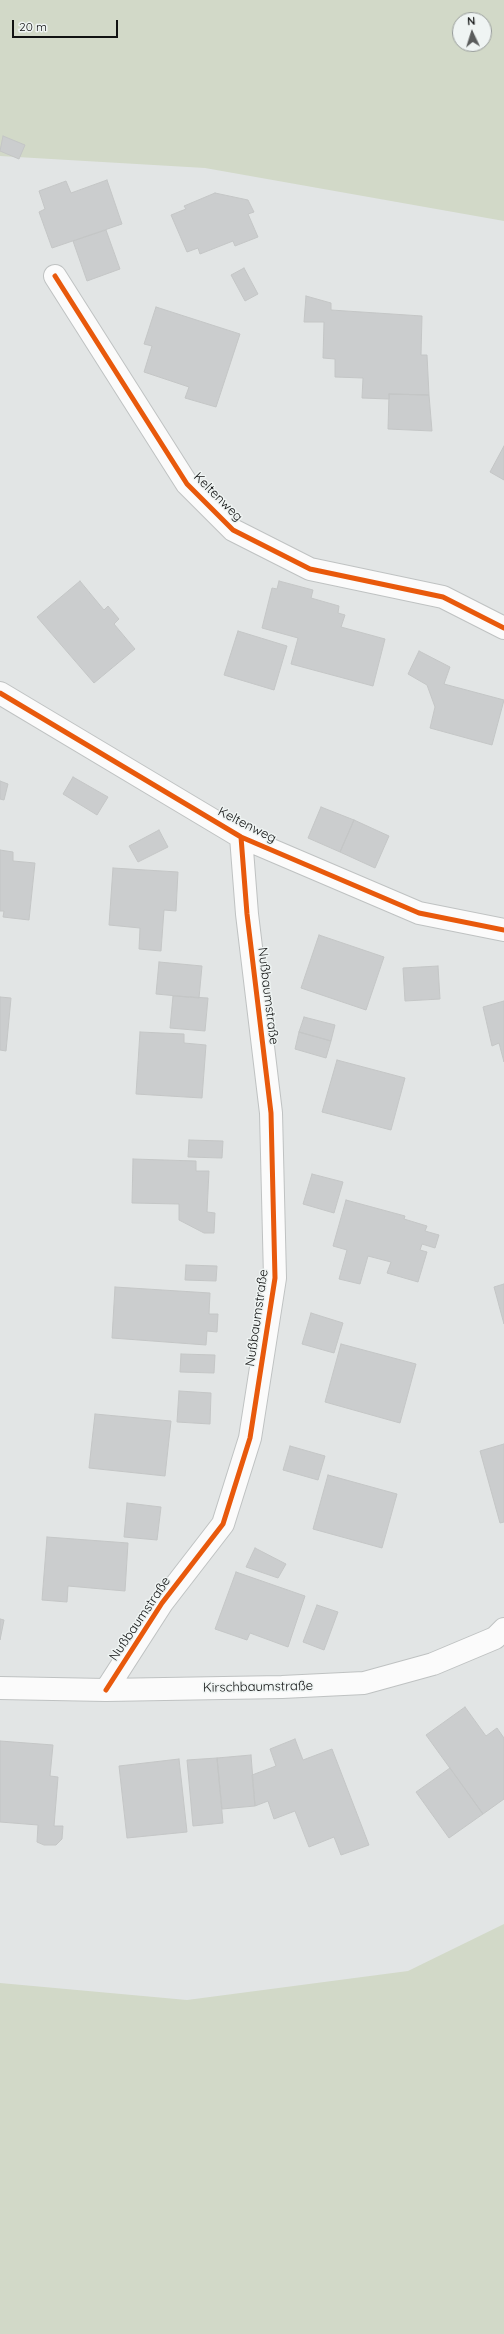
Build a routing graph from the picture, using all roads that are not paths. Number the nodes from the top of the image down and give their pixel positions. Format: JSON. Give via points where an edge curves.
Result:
{"nodes":[{"id":1,"x":55,"y":276,"type":"dead end"},
{"id":2,"x":504,"y":628,"type":"edge"},
{"id":3,"x":0,"y":693,"type":"edge"},
{"id":4,"x":241,"y":837,"type":"junction"},
{"id":5,"x":504,"y":930,"type":"edge"},
{"id":6,"x":504,"y":1629,"type":"edge"},
{"id":7,"x":0,"y":1688,"type":"edge"},
{"id":8,"x":106,"y":1690,"type":"junction"}],
"edges":[{"from":1,"to":2,"type":"street","name":"Keltenweg","via":[[187,484],[233,530],[310,569],[443,597]]},
{"from":3,"to":4,"type":"street","name":"Keltenweg"},
{"from":4,"to":5,"type":"street","name":"Keltenweg","via":[[419,913]]},
{"from":4,"to":8,"type":"street","name":"Nußbaumstraße","via":[[247,914],[271,1113],[275,1278],[250,1438],[223,1524],[162,1603]]},
{"from":6,"to":8,"type":"street","name":"Kirschbaumstraße","via":[[494,1638],[433,1664],[364,1683]]},
{"from":7,"to":8,"type":"street","name":"Kirschbaumstraße"}]}
